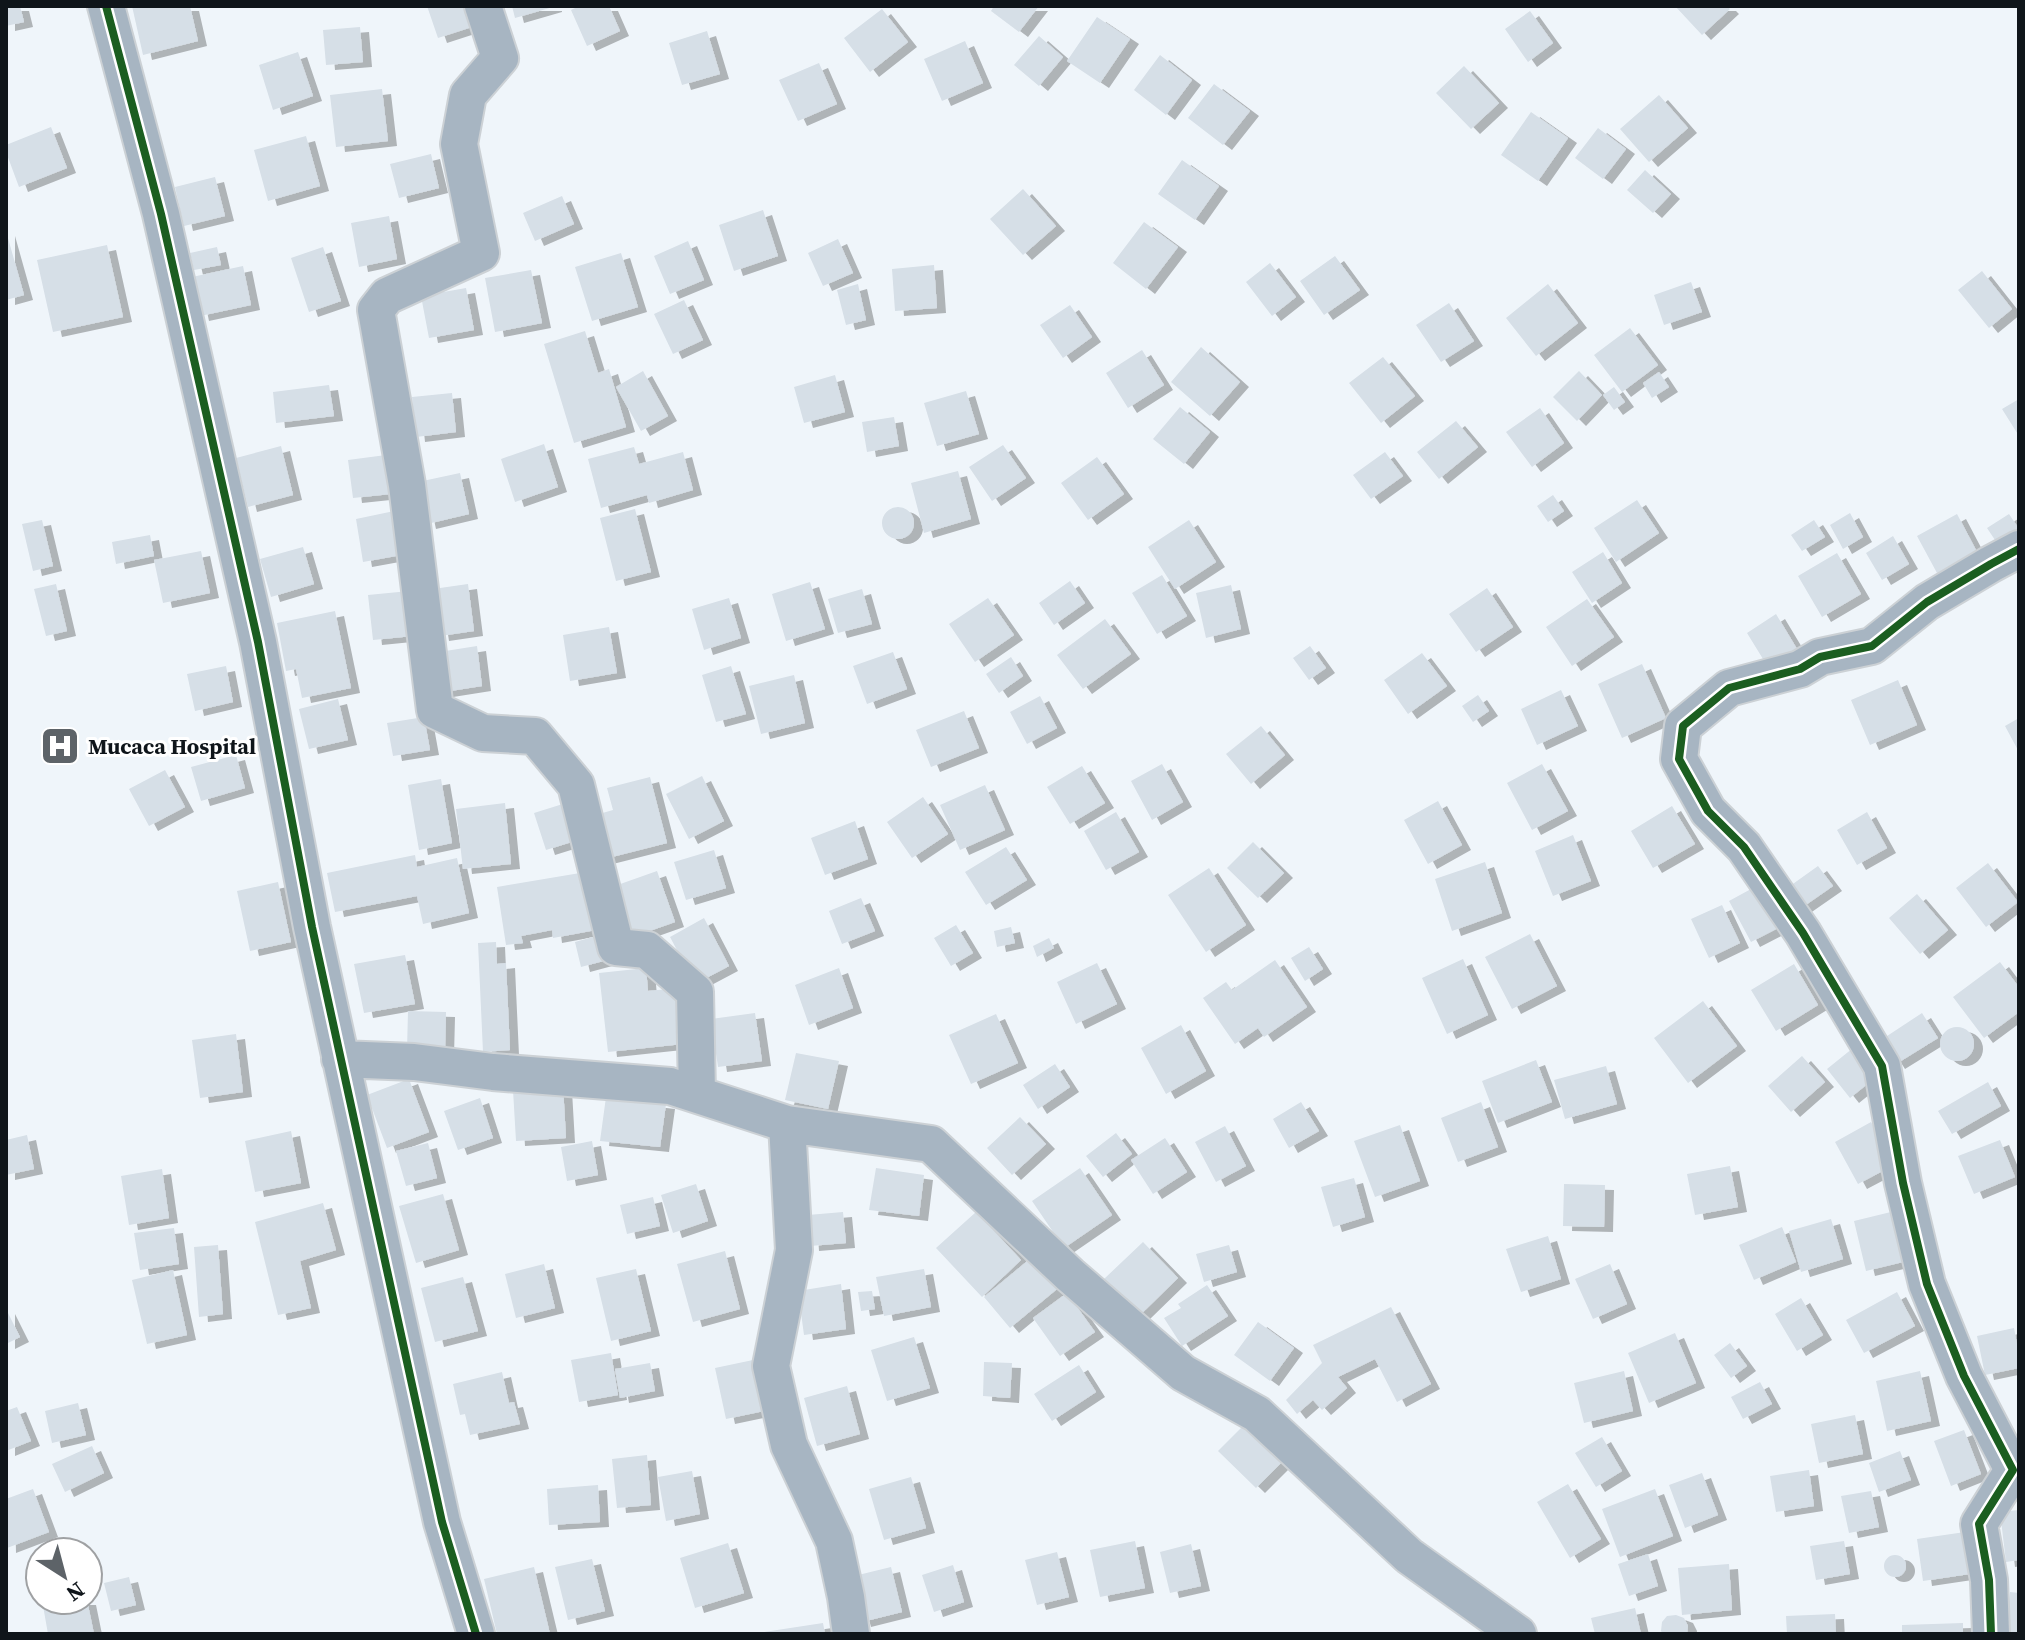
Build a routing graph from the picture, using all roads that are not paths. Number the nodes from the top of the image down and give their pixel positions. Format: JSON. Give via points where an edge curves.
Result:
{"nodes":[{"id":1,"x":106,"y":6,"type":"edge"},
{"id":2,"x":483,"y":6,"type":"edge"},
{"id":3,"x":2019,"y":549,"type":"edge"},
{"id":4,"x":340,"y":1059,"type":"junction"},
{"id":5,"x":697,"y":1094,"type":"junction"},
{"id":6,"x":787,"y":1124,"type":"junction"},
{"id":7,"x":476,"y":1634,"type":"edge"},
{"id":8,"x":851,"y":1634,"type":"edge"},
{"id":9,"x":1518,"y":1634,"type":"edge"},
{"id":10,"x":1991,"y":1634,"type":"edge"}],
"edges":[{"from":1,"to":4,"type":"street","via":[[221,475]]},
{"from":2,"to":5,"type":"street","via":[[500,58],[468,95],[459,144],[481,253],[387,296],[376,310],[407,485],[435,710],[483,733],[535,736],[576,785],[616,947],[647,950],[695,992]]},
{"from":3,"to":10,"type":"street","via":[[1927,602],[1872,646],[1820,657],[1800,669],[1729,688],[1683,726],[1679,759],[1708,811],[1744,847],[1803,933],[1882,1066],[1927,1284],[1964,1376],[2013,1470],[1979,1524]]},
{"from":4,"to":5,"type":"street","via":[[670,1086]]},
{"from":4,"to":7,"type":"street","via":[[442,1522]]},
{"from":5,"to":6,"type":"street"},
{"from":6,"to":8,"type":"street","via":[[794,1250],[771,1366],[789,1445],[834,1541]]},
{"from":6,"to":9,"type":"street","via":[[931,1144],[1183,1373],[1257,1414],[1409,1556]]}]}
